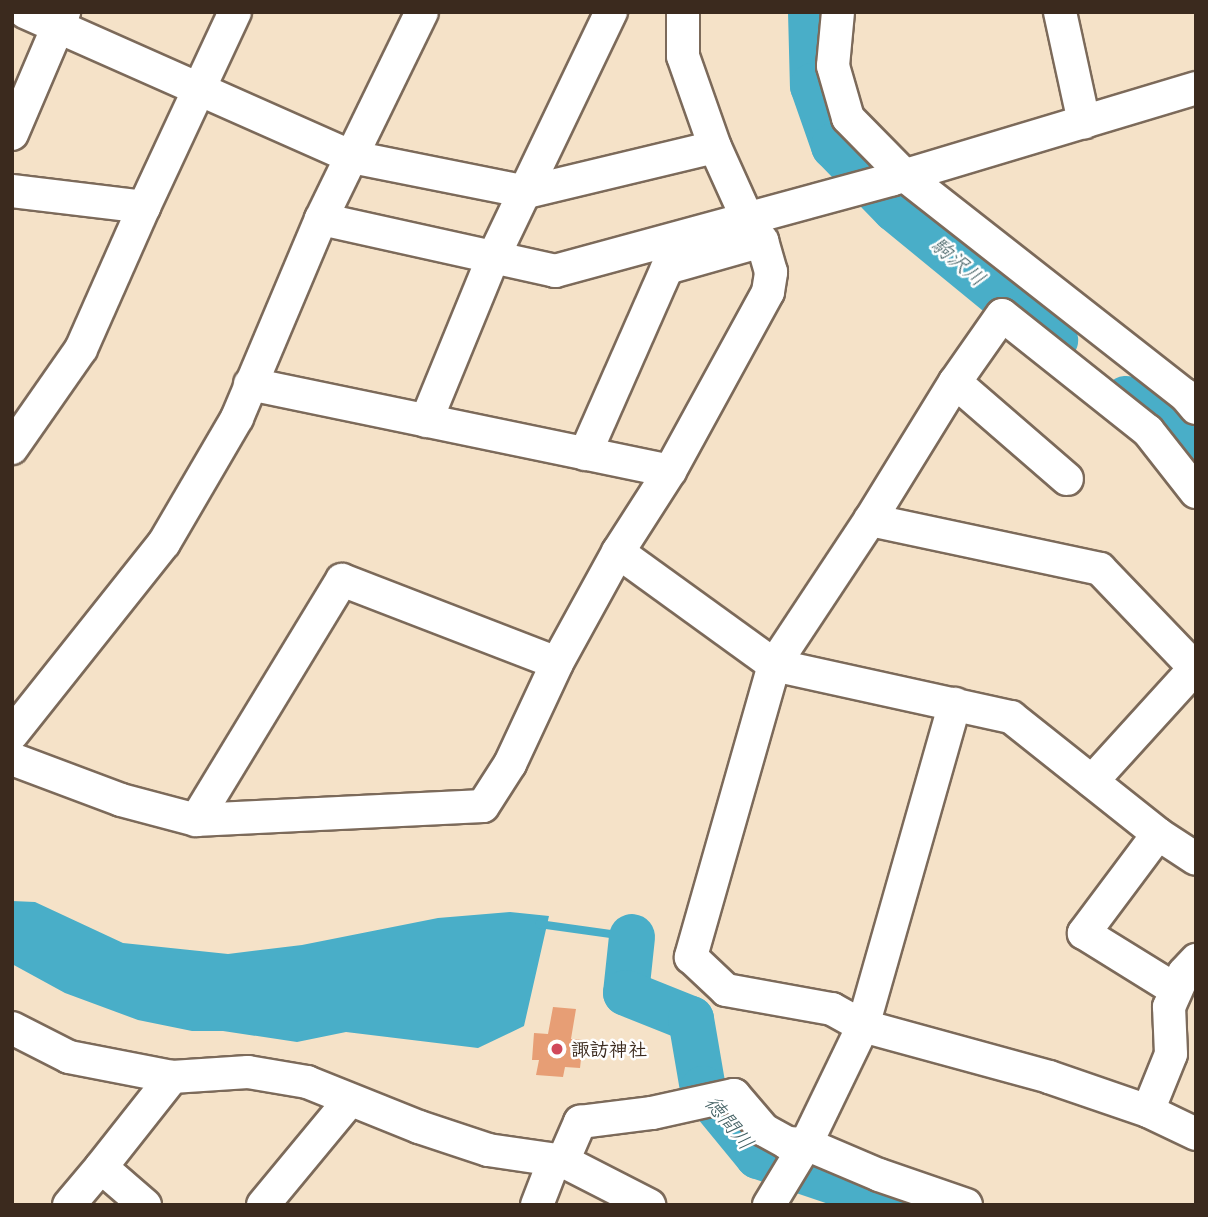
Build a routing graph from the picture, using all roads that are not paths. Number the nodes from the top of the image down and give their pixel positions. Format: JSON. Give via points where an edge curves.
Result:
{"nodes":[{"id":1,"x":25,"y":12,"type":"edge"},
{"id":2,"x":235,"y":12,"type":"edge"},
{"id":3,"x":422,"y":12,"type":"edge"},
{"id":4,"x":611,"y":12,"type":"edge"},
{"id":5,"x":683,"y":12,"type":"edge"},
{"id":6,"x":838,"y":12,"type":"edge"},
{"id":7,"x":1060,"y":12,"type":"edge"},
{"id":8,"x":61,"y":19,"type":"edge"},
{"id":9,"x":1196,"y":88,"type":"edge"},
{"id":10,"x":200,"y":90,"type":"junction"},
{"id":11,"x":1084,"y":122,"type":"junction"},
{"id":12,"x":12,"y":134,"type":"edge"},
{"id":13,"x":715,"y":147,"type":"junction"},
{"id":14,"x":352,"y":157,"type":"junction"},
{"id":15,"x":899,"y":177,"type":"junction"},
{"id":16,"x":12,"y":191,"type":"edge"},
{"id":17,"x":527,"y":192,"type":"junction"},
{"id":18,"x":144,"y":207,"type":"junction"},
{"id":19,"x":321,"y":219,"type":"junction"},
{"id":20,"x":755,"y":230,"type":"junction"},
{"id":21,"x":493,"y":258,"type":"junction"},
{"id":22,"x":954,"y":383,"type":"junction"},
{"id":23,"x":250,"y":384,"type":"junction"},
{"id":24,"x":1196,"y":408,"type":"edge"},
{"id":25,"x":426,"y":421,"type":"junction"},
{"id":26,"x":12,"y":448,"type":"edge"},
{"id":27,"x":585,"y":453,"type":"junction"},
{"id":28,"x":670,"y":471,"type":"junction"},
{"id":29,"x":1067,"y":479,"type":"dead end"},
{"id":30,"x":1196,"y":492,"type":"edge"},
{"id":31,"x":870,"y":520,"type":"junction"},
{"id":32,"x":618,"y":552,"type":"junction"},
{"id":33,"x":557,"y":663,"type":"junction"},
{"id":34,"x":774,"y":665,"type":"junction"},
{"id":35,"x":955,"y":704,"type":"junction"},
{"id":36,"x":12,"y":734,"type":"edge"},
{"id":37,"x":12,"y":759,"type":"edge"},
{"id":38,"x":1092,"y":781,"type":"junction"},
{"id":39,"x":196,"y":820,"type":"junction"},
{"id":40,"x":1158,"y":834,"type":"junction"},
{"id":41,"x":1196,"y":859,"type":"edge"},
{"id":42,"x":1196,"y":960,"type":"edge"},
{"id":43,"x":1176,"y":990,"type":"junction"},
{"id":44,"x":863,"y":1026,"type":"junction"},
{"id":45,"x":12,"y":1028,"type":"edge"},
{"id":46,"x":172,"y":1077,"type":"junction"},
{"id":47,"x":350,"y":1100,"type":"junction"},
{"id":48,"x":1148,"y":1111,"type":"junction"},
{"id":49,"x":1196,"y":1134,"type":"edge"},
{"id":50,"x":803,"y":1149,"type":"junction"},
{"id":51,"x":558,"y":1161,"type":"junction"},
{"id":52,"x":101,"y":1167,"type":"junction"},
{"id":53,"x":775,"y":1197,"type":"edge"},
{"id":54,"x":69,"y":1205,"type":"edge"},
{"id":55,"x":145,"y":1205,"type":"edge"},
{"id":56,"x":263,"y":1205,"type":"edge"},
{"id":57,"x":537,"y":1205,"type":"edge"},
{"id":58,"x":649,"y":1205,"type":"edge"},
{"id":59,"x":966,"y":1205,"type":"edge"}],
"edges":[{"from":1,"to":8,"type":"street"},
{"from":2,"to":10,"type":"street"},
{"from":3,"to":14,"type":"street"},
{"from":4,"to":17,"type":"street"},
{"from":5,"to":13,"type":"street","via":[[683,56]]},
{"from":6,"to":15,"type":"street","via":[[834,66],[848,118]]},
{"from":7,"to":11,"type":"street"},
{"from":8,"to":10,"type":"street"},
{"from":8,"to":12,"type":"street"},
{"from":9,"to":11,"type":"street"},
{"from":10,"to":14,"type":"street"},
{"from":10,"to":18,"type":"street"},
{"from":11,"to":15,"type":"street"},
{"from":13,"to":17,"type":"street"},
{"from":13,"to":20,"type":"street"},
{"from":14,"to":17,"type":"street"},
{"from":14,"to":19,"type":"street"},
{"from":15,"to":20,"type":"street","via":[[829,197]]},
{"from":15,"to":24,"type":"street","via":[[1185,395]]},
{"from":16,"to":18,"type":"street"},
{"from":17,"to":21,"type":"street"},
{"from":18,"to":26,"type":"street","via":[[81,349]]},
{"from":19,"to":21,"type":"street"},
{"from":19,"to":23,"type":"street"},
{"from":20,"to":21,"type":"street","via":[[555,271]]},
{"from":20,"to":27,"type":"street","via":[[667,268]]},
{"from":20,"to":28,"type":"street","via":[[771,272],[768,292]]},
{"from":21,"to":25,"type":"street"},
{"from":22,"to":29,"type":"street"},
{"from":22,"to":30,"type":"street","via":[[1002,315],[1148,431]]},
{"from":22,"to":31,"type":"street"},
{"from":23,"to":25,"type":"street"},
{"from":23,"to":36,"type":"street","via":[[237,418],[164,543]]},
{"from":25,"to":27,"type":"street"},
{"from":27,"to":28,"type":"street"},
{"from":28,"to":32,"type":"street"},
{"from":31,"to":34,"type":"street"},
{"from":31,"to":38,"type":"street","via":[[1100,569],[1195,668]]},
{"from":32,"to":33,"type":"street"},
{"from":32,"to":34,"type":"street"},
{"from":33,"to":39,"type":"street","via":[[510,764],[483,806]]},
{"from":33,"to":39,"type":"street","via":[[342,580]]},
{"from":34,"to":35,"type":"street"},
{"from":34,"to":44,"type":"street","via":[[691,957],[726,990],[832,1009]]},
{"from":35,"to":38,"type":"street","via":[[1011,717]]},
{"from":35,"to":44,"type":"street"},
{"from":37,"to":39,"type":"street","via":[[121,800]]},
{"from":38,"to":40,"type":"street"},
{"from":40,"to":41,"type":"street"},
{"from":40,"to":43,"type":"street","via":[[1084,933]]},
{"from":42,"to":43,"type":"street"},
{"from":43,"to":48,"type":"street","via":[[1169,1007],[1171,1054]]},
{"from":44,"to":48,"type":"street","via":[[975,1055]]},
{"from":44,"to":50,"type":"street"},
{"from":45,"to":46,"type":"street","via":[[69,1057]]},
{"from":46,"to":47,"type":"street","via":[[248,1072],[307,1082]]},
{"from":46,"to":52,"type":"street"},
{"from":47,"to":51,"type":"street","via":[[488,1150]]},
{"from":47,"to":56,"type":"street"},
{"from":48,"to":49,"type":"street"},
{"from":50,"to":51,"type":"street","via":[[764,1130],[734,1095],[580,1122]]},
{"from":50,"to":53,"type":"street"},
{"from":50,"to":59,"type":"street"},
{"from":51,"to":57,"type":"street"},
{"from":51,"to":58,"type":"street"},
{"from":52,"to":54,"type":"street"},
{"from":52,"to":55,"type":"street"}]}
